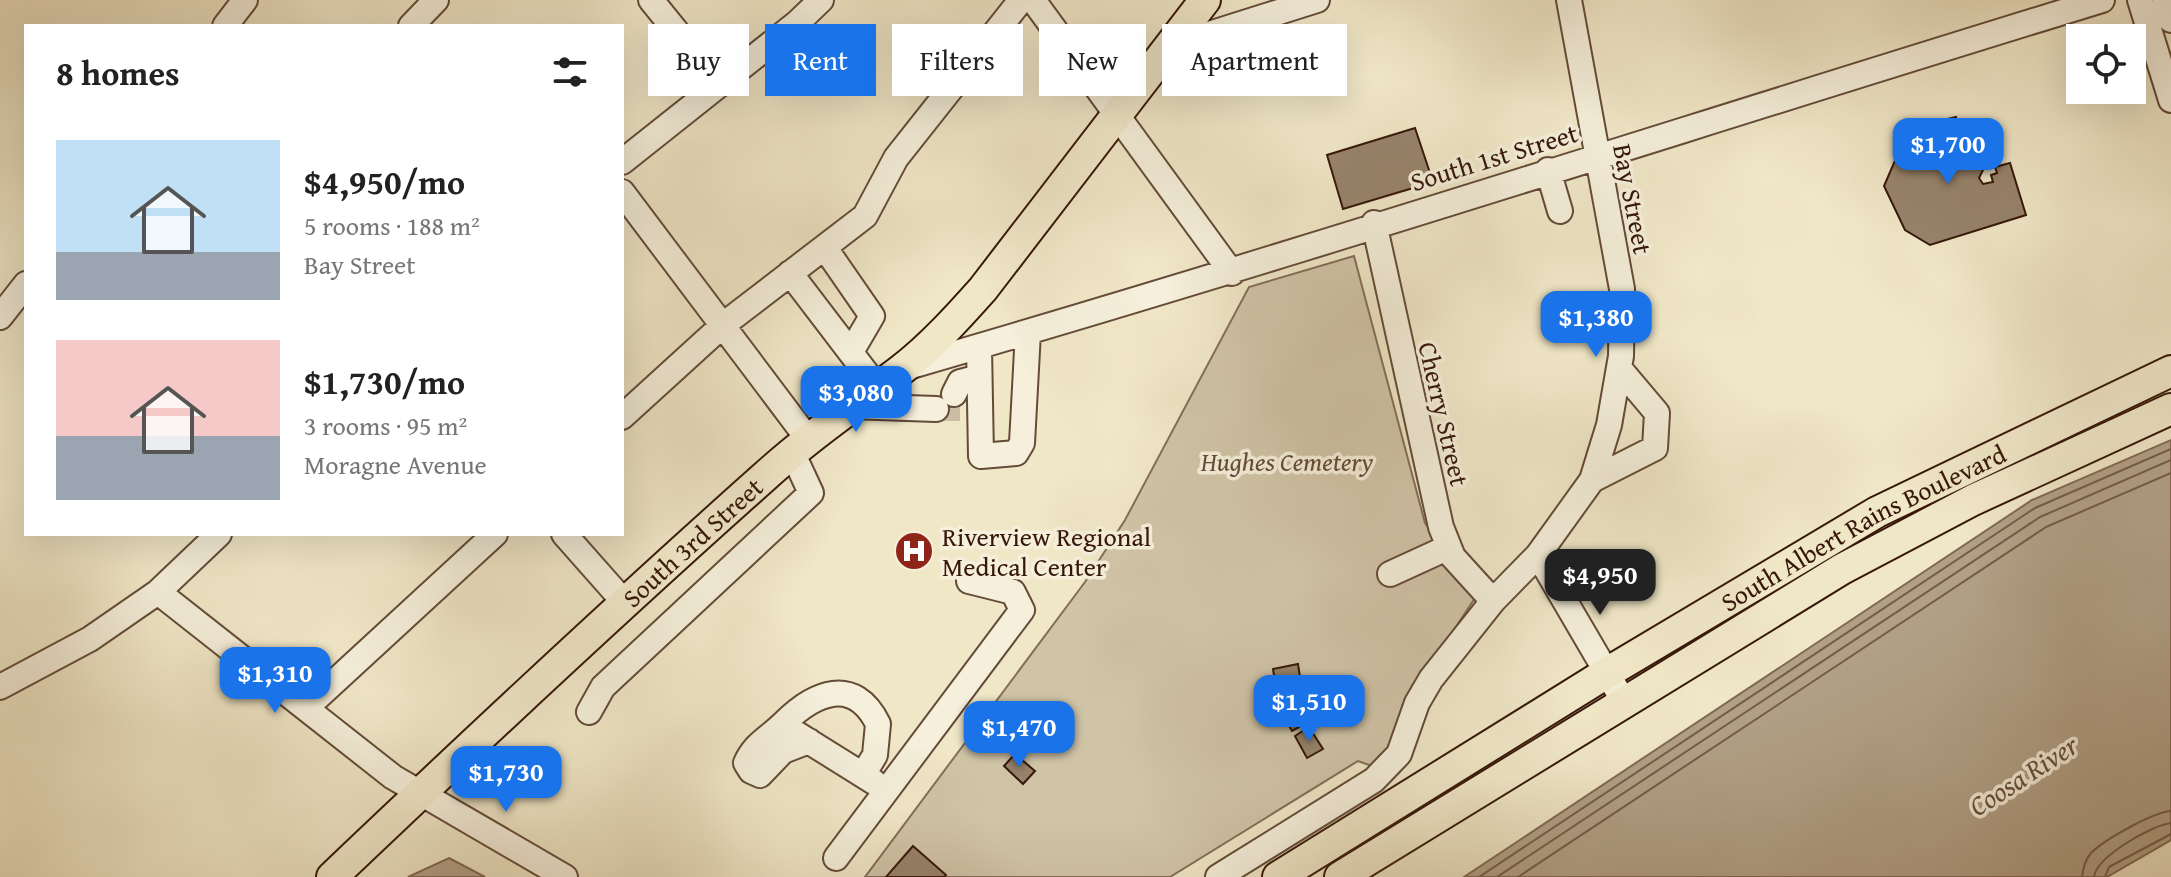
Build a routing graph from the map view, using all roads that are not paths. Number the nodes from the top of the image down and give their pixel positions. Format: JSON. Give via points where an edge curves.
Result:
{"nodes":[{"id":1,"x":245,"y":0,"type":"edge"},
{"id":2,"x":436,"y":0,"type":"edge"},
{"id":3,"x":651,"y":0,"type":"edge"},
{"id":4,"x":821,"y":0,"type":"edge"},
{"id":5,"x":1021,"y":0,"type":"edge"},
{"id":6,"x":1033,"y":0,"type":"edge"},
{"id":7,"x":1205,"y":0,"type":"edge"},
{"id":8,"x":1317,"y":0,"type":"edge"},
{"id":9,"x":1569,"y":0,"type":"edge"},
{"id":10,"x":2102,"y":0,"type":"edge"},
{"id":11,"x":2140,"y":0,"type":"edge"},
{"id":12,"x":2165,"y":0,"type":"edge"},
{"id":13,"x":2171,"y":20,"type":"edge"},
{"id":14,"x":227,"y":24,"type":"edge"},
{"id":15,"x":413,"y":24,"type":"edge"},
{"id":16,"x":670,"y":24,"type":"edge"},
{"id":17,"x":1186,"y":24,"type":"edge"},
{"id":18,"x":1241,"y":24,"type":"edge"},
{"id":19,"x":1162,"y":55,"type":"edge"},
{"id":20,"x":749,"y":61,"type":"edge"},
{"id":21,"x":704,"y":96,"type":"edge"},
{"id":22,"x":2171,"y":100,"type":"edge"},
{"id":23,"x":1117,"y":114,"type":"junction"},
{"id":24,"x":1595,"y":155,"type":"junction"},
{"id":25,"x":624,"y":160,"type":"edge"},
{"id":26,"x":1548,"y":170,"type":"junction"},
{"id":27,"x":624,"y":195,"type":"edge"},
{"id":28,"x":1560,"y":211,"type":"dead end"},
{"id":29,"x":1374,"y":223,"type":"junction"},
{"id":30,"x":825,"y":248,"type":"junction"},
{"id":31,"x":790,"y":273,"type":"junction"},
{"id":32,"x":1232,"y":273,"type":"junction"},
{"id":33,"x":24,"y":287,"type":"edge"},
{"id":34,"x":0,"y":317,"type":"edge"},
{"id":35,"x":723,"y":325,"type":"junction"},
{"id":36,"x":1028,"y":332,"type":"junction"},
{"id":37,"x":979,"y":347,"type":"junction"},
{"id":38,"x":851,"y":352,"type":"junction"},
{"id":39,"x":2171,"y":360,"type":"edge"},
{"id":40,"x":1619,"y":368,"type":"junction"},
{"id":41,"x":903,"y":369,"type":"junction"},
{"id":42,"x":2171,"y":371,"type":"edge"},
{"id":43,"x":2138,"y":386,"type":"junction"},
{"id":44,"x":877,"y":387,"type":"junction"},
{"id":45,"x":960,"y":405,"type":"junction"},
{"id":46,"x":849,"y":406,"type":"junction"},
{"id":47,"x":2171,"y":409,"type":"edge"},
{"id":48,"x":624,"y":415,"type":"edge"},
{"id":49,"x":800,"y":446,"type":"junction"},
{"id":50,"x":1592,"y":480,"type":"junction"},
{"id":51,"x":217,"y":536,"type":"edge"},
{"id":52,"x":493,"y":536,"type":"edge"},
{"id":53,"x":566,"y":536,"type":"edge"},
{"id":54,"x":1449,"y":547,"type":"junction"},
{"id":55,"x":1538,"y":555,"type":"junction"},
{"id":56,"x":1390,"y":574,"type":"dead end"},
{"id":57,"x":969,"y":581,"type":"dead end"},
{"id":58,"x":158,"y":592,"type":"junction"},
{"id":59,"x":1493,"y":601,"type":"junction"},
{"id":60,"x":625,"y":603,"type":"junction"},
{"id":61,"x":1605,"y":674,"type":"junction"},
{"id":62,"x":0,"y":687,"type":"edge"},
{"id":63,"x":1624,"y":702,"type":"junction"},
{"id":64,"x":306,"y":708,"type":"junction"},
{"id":65,"x":589,"y":712,"type":"dead end"},
{"id":66,"x":782,"y":725,"type":"junction"},
{"id":67,"x":809,"y":741,"type":"junction"},
{"id":68,"x":863,"y":775,"type":"junction"},
{"id":69,"x":887,"y":790,"type":"junction"},
{"id":70,"x":422,"y":791,"type":"junction"},
{"id":71,"x":836,"y":858,"type":"dead end"},
{"id":72,"x":332,"y":877,"type":"edge"},
{"id":73,"x":565,"y":877,"type":"edge"},
{"id":74,"x":1218,"y":877,"type":"edge"},
{"id":75,"x":1278,"y":877,"type":"edge"},
{"id":76,"x":1340,"y":877,"type":"edge"}],
"edges":[{"from":1,"to":14,"type":"street"},
{"from":2,"to":15,"type":"street"},
{"from":3,"to":16,"type":"street"},
{"from":4,"to":20,"type":"street"},
{"from":5,"to":30,"type":"street","via":[[896,158],[865,216]]},
{"from":6,"to":23,"type":"street"},
{"from":7,"to":17,"type":"main road","name":"South 3rd Street"},
{"from":8,"to":18,"type":"street"},
{"from":9,"to":24,"type":"street","name":"Bay Street"},
{"from":10,"to":24,"type":"street","name":"South 1st Street"},
{"from":11,"to":22,"type":"street"},
{"from":12,"to":13,"type":"street"},
{"from":19,"to":23,"type":"main road","name":"South 3rd Street"},
{"from":21,"to":25,"type":"street"},
{"from":23,"to":32,"type":"street"},
{"from":23,"to":41,"type":"main road","name":"South 3rd Street","via":[[983,289]]},
{"from":24,"to":26,"type":"street","name":"South 1st Street"},
{"from":24,"to":40,"type":"street","name":"Bay Street","via":[[1622,289]]},
{"from":26,"to":28,"type":"street"},
{"from":26,"to":29,"type":"street","name":"South 1st Street"},
{"from":27,"to":35,"type":"street"},
{"from":29,"to":32,"type":"street","name":"South 1st Street"},
{"from":29,"to":54,"type":"street","name":"Cherry Street"},
{"from":30,"to":31,"type":"street"},
{"from":30,"to":38,"type":"street","via":[[872,316]]},
{"from":31,"to":35,"type":"street"},
{"from":31,"to":38,"type":"street"},
{"from":32,"to":36,"type":"street","name":"South 1st Street"},
{"from":33,"to":34,"type":"street"},
{"from":35,"to":48,"type":"street"},
{"from":35,"to":49,"type":"street"},
{"from":36,"to":37,"type":"street","name":"South 1st Street"},
{"from":36,"to":45,"type":"street","via":[[1022,443],[1016,453],[981,456]]},
{"from":37,"to":41,"type":"street","name":"South 1st Street"},
{"from":37,"to":45,"type":"street","via":[[979,377]]},
{"from":38,"to":44,"type":"street"},
{"from":39,"to":43,"type":"main road"},
{"from":40,"to":50,"type":"street","name":"Bay Street"},
{"from":40,"to":50,"type":"street","via":[[1657,413],[1655,448]]},
{"from":41,"to":44,"type":"main road","name":"South 3rd Street"},
{"from":42,"to":43,"type":"main road","name":"South Albert Rains Boulevard"},
{"from":43,"to":61,"type":"main road","name":"South Albert Rains Boulevard","via":[[1877,512]]},
{"from":44,"to":46,"type":"main road","name":"South 3rd Street"},
{"from":45,"to":46,"type":"street"},
{"from":46,"to":49,"type":"main road","name":"South 3rd Street"},
{"from":47,"to":63,"type":"main road","name":"South Albert Rains Boulevard","via":[[1916,528]]},
{"from":49,"to":60,"type":"main road","name":"South 3rd Street"},
{"from":49,"to":65,"type":"street","via":[[811,493],[603,687]]},
{"from":50,"to":55,"type":"street","name":"Bay Street"},
{"from":51,"to":58,"type":"street"},
{"from":52,"to":64,"type":"street"},
{"from":53,"to":60,"type":"street"},
{"from":54,"to":56,"type":"street"},
{"from":54,"to":59,"type":"street","name":"Cherry Street"},
{"from":55,"to":59,"type":"street","name":"Bay Street"},
{"from":55,"to":61,"type":"street"},
{"from":57,"to":69,"type":"street","via":[[1013,592],[1022,610]]},
{"from":58,"to":62,"type":"street","via":[[90,639]]},
{"from":58,"to":64,"type":"street"},
{"from":59,"to":74,"type":"street","name":"Bay Street","via":[[1431,679],[1392,765]]},
{"from":60,"to":70,"type":"main road","name":"South 3rd Street"},
{"from":61,"to":63,"type":"street"},
{"from":61,"to":75,"type":"main road","name":"South Albert Rains Boulevard"},
{"from":63,"to":76,"type":"main road","name":"South Albert Rains Boulevard"},
{"from":64,"to":70,"type":"street","via":[[393,777]]},
{"from":66,"to":67,"type":"street"},
{"from":66,"to":67,"type":"street","via":[[753,749],[746,763],[751,771],[760,775],[783,751]]},
{"from":66,"to":68,"type":"street","via":[[804,703],[820,696],[844,693],[864,704],[878,724],[875,755]]},
{"from":67,"to":68,"type":"street"},
{"from":68,"to":69,"type":"street"},
{"from":69,"to":71,"type":"street"},
{"from":70,"to":72,"type":"main road","name":"South 3rd Street"},
{"from":70,"to":73,"type":"street"}]}
